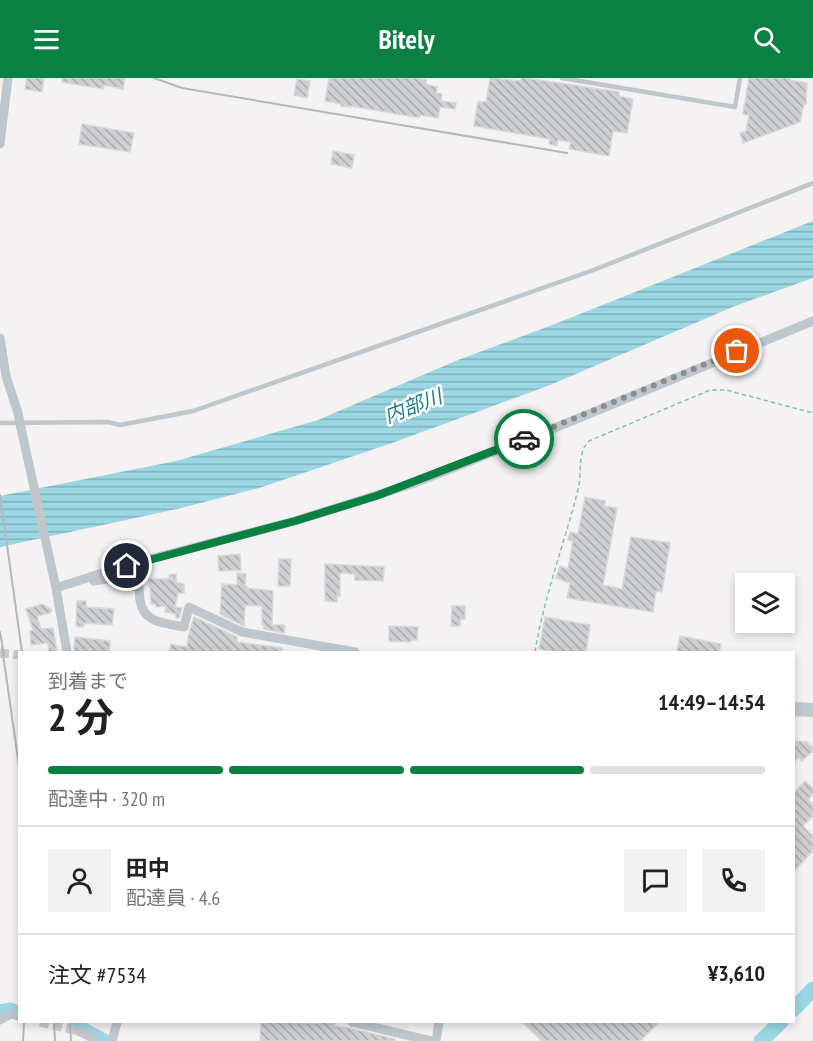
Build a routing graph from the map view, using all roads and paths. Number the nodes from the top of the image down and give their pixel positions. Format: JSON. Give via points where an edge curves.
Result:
{"nodes":[{"id":1,"x":8,"y":78,"type":"edge"},
{"id":2,"x":562,"y":78,"type":"edge"},
{"id":3,"x":740,"y":78,"type":"edge"},
{"id":4,"x":0,"y":144,"type":"edge"},
{"id":5,"x":813,"y":183,"type":"edge"},
{"id":6,"x":813,"y":321,"type":"edge"},
{"id":7,"x":0,"y":338,"type":"edge"},
{"id":8,"x":813,"y":413,"type":"edge"},
{"id":9,"x":0,"y":423,"type":"edge"},
{"id":10,"x":74,"y":583,"type":"junction"},
{"id":11,"x":57,"y":588,"type":"junction"},
{"id":12,"x":67,"y":651,"type":"edge"},
{"id":13,"x":348,"y":651,"type":"edge"},
{"id":14,"x":535,"y":651,"type":"edge"},
{"id":15,"x":795,"y":709,"type":"edge"},
{"id":16,"x":813,"y":710,"type":"edge"},
{"id":17,"x":18,"y":1016,"type":"dead end"},
{"id":18,"x":0,"y":1020,"type":"edge"},
{"id":19,"x":117,"y":1023,"type":"edge"},
{"id":20,"x":356,"y":1023,"type":"edge"},
{"id":21,"x":440,"y":1023,"type":"edge"},
{"id":22,"x":78,"y":1031,"type":"tunnel mouth"},
{"id":23,"x":95,"y":1041,"type":"edge"},
{"id":24,"x":112,"y":1041,"type":"edge"},
{"id":25,"x":431,"y":1041,"type":"edge"},
{"id":26,"x":436,"y":1041,"type":"edge"}],
"edges":[{"from":1,"to":4,"type":"street"},
{"from":2,"to":3,"type":"lane","via":[[735,107]]},
{"from":5,"to":9,"type":"lane","via":[[591,272],[193,411],[120,425]]},
{"from":6,"to":10,"type":"street","via":[[412,484]]},
{"from":7,"to":11,"type":"street","bridge":true},
{"from":8,"to":14,"type":"path","via":[[726,390],[710,390],[583,446],[579,486]]},
{"from":10,"to":11,"type":"street"},
{"from":10,"to":13,"type":"street","via":[[136,577],[141,609],[146,617],[156,621],[184,627],[189,608],[242,632]]},
{"from":11,"to":12,"type":"street"},
{"from":15,"to":16,"type":"street"},
{"from":17,"to":18,"type":"street","via":[[11,1014]]},
{"from":19,"to":24,"type":"street"},
{"from":20,"to":25,"type":"street"},
{"from":21,"to":26,"type":"street"},
{"from":22,"to":23,"type":"street"}]}
